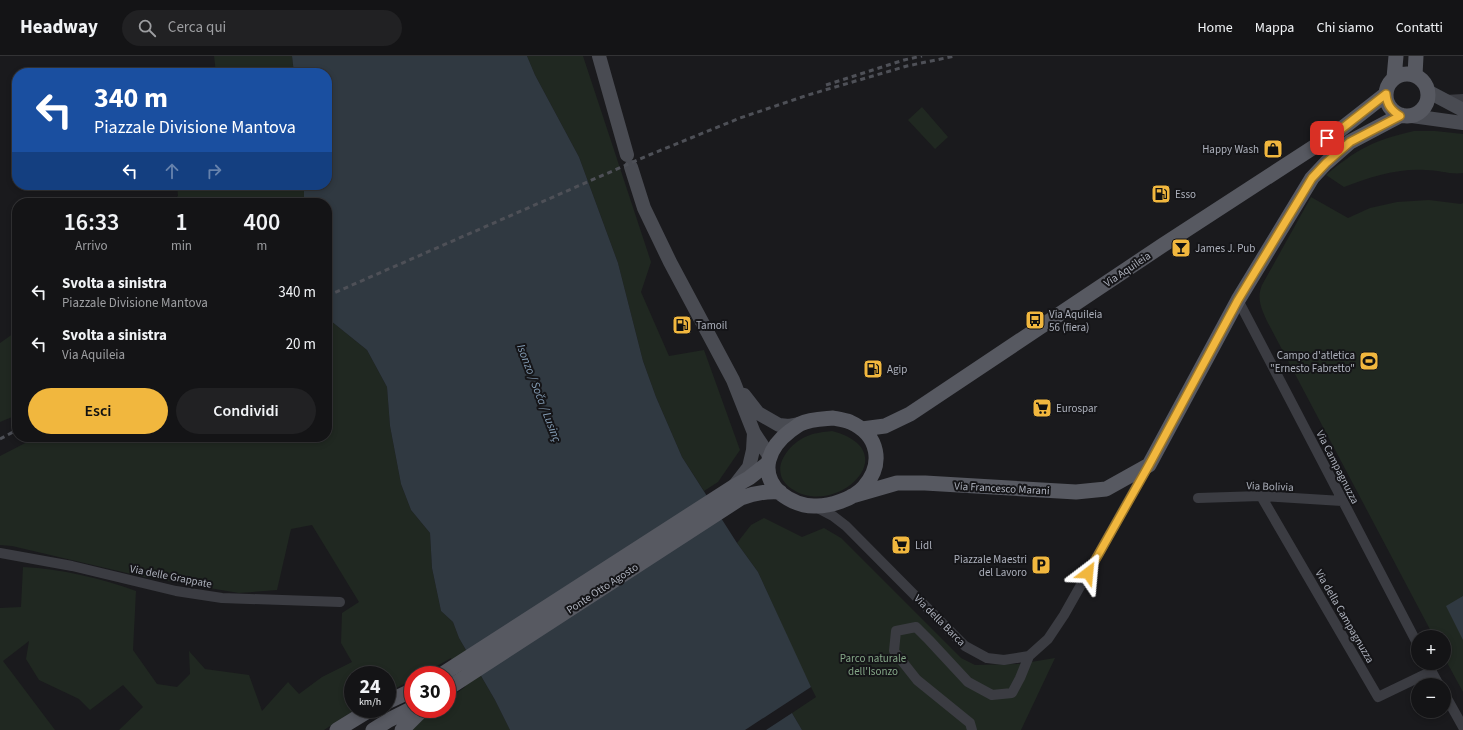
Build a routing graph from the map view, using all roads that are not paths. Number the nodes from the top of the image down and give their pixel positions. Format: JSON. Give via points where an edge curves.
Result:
{"nodes":[{"id":1,"x":599,"y":56,"type":"edge"},
{"id":2,"x":1396,"y":56,"type":"edge"},
{"id":3,"x":1416,"y":56,"type":"edge"},
{"id":4,"x":1415,"y":75,"type":"junction"},
{"id":5,"x":1394,"y":78,"type":"junction"},
{"id":6,"x":1429,"y":92,"type":"junction"},
{"id":7,"x":1386,"y":94,"type":"junction"},
{"id":8,"x":1463,"y":99,"type":"edge"},
{"id":9,"x":1446,"y":100,"type":"junction"},
{"id":10,"x":1463,"y":110,"type":"edge"},
{"id":11,"x":1406,"y":116,"type":"junction"},
{"id":12,"x":1463,"y":123,"type":"edge"},
{"id":13,"x":1238,"y":300,"type":"junction"},
{"id":14,"x":733,"y":380,"type":"junction"},
{"id":15,"x":800,"y":424,"type":"junction"},
{"id":16,"x":862,"y":429,"type":"junction"},
{"id":17,"x":754,"y":433,"type":"junction"},
{"id":18,"x":769,"y":460,"type":"junction"},
{"id":19,"x":1149,"y":465,"type":"junction"},
{"id":20,"x":780,"y":492,"type":"junction"},
{"id":21,"x":737,"y":493,"type":"junction"},
{"id":22,"x":852,"y":496,"type":"junction"},
{"id":23,"x":1261,"y":496,"type":"junction"},
{"id":24,"x":1198,"y":498,"type":"dead end"},
{"id":25,"x":1342,"y":501,"type":"junction"},
{"id":26,"x":814,"y":506,"type":"junction"},
{"id":27,"x":0,"y":554,"type":"edge"},
{"id":28,"x":340,"y":602,"type":"dead end"},
{"id":29,"x":1411,"y":632,"type":"edge"},
{"id":30,"x":1029,"y":656,"type":"junction"},
{"id":31,"x":1424,"y":670,"type":"edge"},
{"id":32,"x":458,"y":672,"type":"joint"},
{"id":33,"x":456,"y":675,"type":"edge"},
{"id":34,"x":404,"y":706,"type":"edge"},
{"id":35,"x":1451,"y":706,"type":"edge"},
{"id":36,"x":404,"y":712,"type":"edge"},
{"id":37,"x":356,"y":718,"type":"edge"},
{"id":38,"x":414,"y":718,"type":"edge"},
{"id":39,"x":389,"y":720,"type":"junction"},
{"id":40,"x":1463,"y":727,"type":"edge"},
{"id":41,"x":337,"y":730,"type":"edge"},
{"id":42,"x":373,"y":730,"type":"edge"},
{"id":43,"x":402,"y":730,"type":"edge"},
{"id":44,"x":972,"y":730,"type":"edge"}],
"edges":[{"from":1,"to":14,"type":"main road","via":[[644,208]]},
{"from":2,"to":5,"type":"main road"},
{"from":3,"to":4,"type":"main road"},
{"from":4,"to":5,"type":"main road","via":[[1404,74]]},
{"from":4,"to":6,"type":"main road","via":[[1423,80]]},
{"from":5,"to":7,"type":"main road"},
{"from":6,"to":9,"type":"main road"},
{"from":6,"to":11,"type":"main road","via":[[1426,106]]},
{"from":7,"to":11,"type":"main road","via":[[1390,108]]},
{"from":7,"to":16,"type":"main road","name":"Via Aquileia","via":[[1340,130],[932,400],[886,426]]},
{"from":8,"to":9,"type":"street"},
{"from":9,"to":10,"type":"main road"},
{"from":11,"to":12,"type":"main road"},
{"from":11,"to":13,"type":"main road","via":[[1350,142],[1312,178]]},
{"from":13,"to":19,"type":"main road"},
{"from":13,"to":25,"type":"street","name":"Via Campagnuzza"},
{"from":14,"to":15,"type":"main road","via":[[758,413],[779,425]]},
{"from":14,"to":17,"type":"main road"},
{"from":15,"to":16,"type":"main road","via":[[816,419],[833,418],[850,422]]},
{"from":15,"to":18,"type":"main road","via":[[776,445]]},
{"from":16,"to":22,"type":"main road","via":[[874,442],[877,460],[873,474],[863,488]]},
{"from":17,"to":18,"type":"main road"},
{"from":17,"to":21,"type":"main road","via":[[749,467]]},
{"from":18,"to":20,"type":"main road","via":[[769,477]]},
{"from":18,"to":21,"type":"main road"},
{"from":19,"to":22,"type":"main road","name":"Via Francesco Marani","via":[[1106,488],[1076,492],[897,484]]},
{"from":19,"to":30,"type":"street","via":[[1064,615],[1048,639]]},
{"from":20,"to":21,"type":"main road"},
{"from":20,"to":26,"type":"main road","via":[[802,505]]},
{"from":21,"to":32,"type":"main road","name":"Ponte Otto Agosto"},
{"from":22,"to":26,"type":"main road","via":[[841,501]]},
{"from":23,"to":24,"type":"street","name":"Via Bolivia"},
{"from":23,"to":25,"type":"street","name":"Via Bolivia"},
{"from":23,"to":31,"type":"street","name":"Via della Campagnuzza","via":[[1378,697]]},
{"from":25,"to":29,"type":"street","name":"Via Campagnuzza"},
{"from":26,"to":30,"type":"street","name":"Via della Barca","via":[[846,526],[965,646],[987,658],[1004,660]]},
{"from":27,"to":28,"type":"street","name":"Via delle Grappate","via":[[72,566],[176,591],[222,598]]},
{"from":30,"to":44,"type":"street","via":[[1012,693],[992,696],[968,682],[916,627],[896,631],[894,651],[917,680],[970,723]]},
{"from":32,"to":33,"type":"main road"},
{"from":34,"to":39,"type":"main road"},
{"from":35,"to":40,"type":"street"},
{"from":36,"to":39,"type":"main road"},
{"from":37,"to":41,"type":"main road"},
{"from":38,"to":43,"type":"main road"},
{"from":39,"to":42,"type":"main road"}]}
